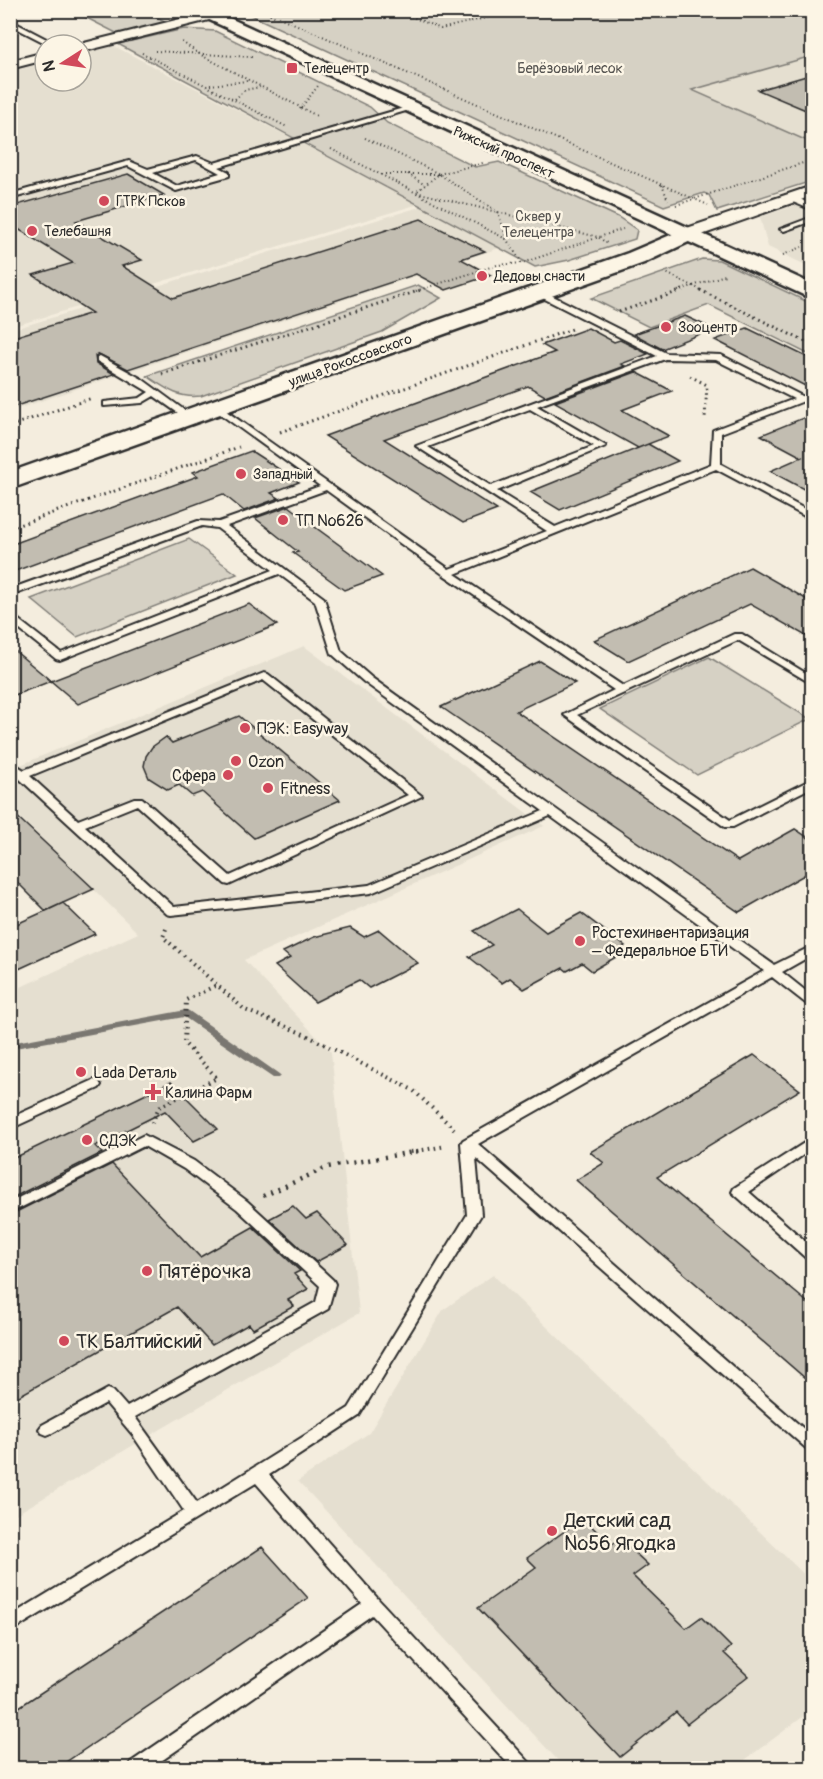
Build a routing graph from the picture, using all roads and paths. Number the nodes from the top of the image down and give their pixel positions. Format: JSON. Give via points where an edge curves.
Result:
{"nodes":[{"id":1,"x":396,"y":10,"type":"edge"},
{"id":2,"x":517,"y":10,"type":"edge"},
{"id":3,"x":792,"y":10,"type":"edge"},
{"id":4,"x":202,"y":13,"type":"edge"},
{"id":5,"x":279,"y":17,"type":"dead end"},
{"id":6,"x":813,"y":19,"type":"edge"},
{"id":7,"x":10,"y":22,"type":"edge"},
{"id":8,"x":14,"y":27,"type":"edge"},
{"id":9,"x":33,"y":36,"type":"edge"},
{"id":10,"x":93,"y":45,"type":"edge"},
{"id":11,"x":134,"y":49,"type":"dead end"},
{"id":12,"x":262,"y":58,"type":"dead end"},
{"id":13,"x":33,"y":59,"type":"edge"},
{"id":14,"x":10,"y":65,"type":"edge"},
{"id":15,"x":249,"y":81,"type":"dead end"},
{"id":16,"x":234,"y":84,"type":"junction"},
{"id":17,"x":319,"y":85,"type":"dead end"},
{"id":18,"x":210,"y":86,"type":"dead end"},
{"id":19,"x":260,"y":87,"type":"dead end"},
{"id":20,"x":245,"y":90,"type":"junction"},
{"id":21,"x":235,"y":99,"type":"dead end"},
{"id":22,"x":300,"y":109,"type":"dead end"},
{"id":23,"x":407,"y":109,"type":"junction"},
{"id":24,"x":813,"y":160,"type":"edge"},
{"id":25,"x":213,"y":166,"type":"junction"},
{"id":26,"x":461,"y":169,"type":"dead end"},
{"id":27,"x":147,"y":172,"type":"junction"},
{"id":28,"x":382,"y":174,"type":"dead end"},
{"id":29,"x":406,"y":174,"type":"junction"},
{"id":30,"x":439,"y":174,"type":"junction"},
{"id":31,"x":662,"y":184,"type":"junction"},
{"id":32,"x":425,"y":185,"type":"junction"},
{"id":33,"x":813,"y":191,"type":"edge"},
{"id":34,"x":10,"y":197,"type":"edge"},
{"id":35,"x":791,"y":198,"type":"junction"},
{"id":36,"x":696,"y":199,"type":"junction"},
{"id":37,"x":813,"y":208,"type":"edge"},
{"id":38,"x":652,"y":218,"type":"junction"},
{"id":39,"x":813,"y":219,"type":"edge"},
{"id":40,"x":784,"y":229,"type":"dead end"},
{"id":41,"x":687,"y":234,"type":"junction"},
{"id":42,"x":598,"y":237,"type":"junction"},
{"id":43,"x":614,"y":247,"type":"dead end"},
{"id":44,"x":802,"y":247,"type":"dead end"},
{"id":45,"x":755,"y":265,"type":"junction"},
{"id":46,"x":664,"y":272,"type":"dead end"},
{"id":47,"x":692,"y":286,"type":"junction"},
{"id":48,"x":538,"y":292,"type":"junction"},
{"id":49,"x":813,"y":292,"type":"edge"},
{"id":50,"x":595,"y":321,"type":"junction"},
{"id":51,"x":813,"y":345,"type":"edge"},
{"id":52,"x":660,"y":358,"type":"junction"},
{"id":53,"x":100,"y":359,"type":"dead end"},
{"id":54,"x":139,"y":381,"type":"junction"},
{"id":55,"x":155,"y":392,"type":"junction"},
{"id":56,"x":96,"y":396,"type":"dead end"},
{"id":57,"x":107,"y":404,"type":"dead end"},
{"id":58,"x":531,"y":405,"type":"junction"},
{"id":59,"x":219,"y":409,"type":"junction"},
{"id":60,"x":191,"y":418,"type":"junction"},
{"id":61,"x":10,"y":426,"type":"edge"},
{"id":62,"x":261,"y":439,"type":"junction"},
{"id":63,"x":716,"y":465,"type":"junction"},
{"id":64,"x":702,"y":470,"type":"junction"},
{"id":65,"x":10,"y":481,"type":"edge"},
{"id":66,"x":328,"y":486,"type":"junction"},
{"id":67,"x":490,"y":490,"type":"junction"},
{"id":68,"x":813,"y":517,"type":"edge"},
{"id":69,"x":220,"y":525,"type":"junction"},
{"id":70,"x":10,"y":528,"type":"edge"},
{"id":71,"x":554,"y":531,"type":"junction"},
{"id":72,"x":279,"y":571,"type":"junction"},
{"id":73,"x":448,"y":573,"type":"junction"},
{"id":74,"x":10,"y":593,"type":"edge"},
{"id":75,"x":10,"y":616,"type":"edge"},
{"id":76,"x":813,"y":681,"type":"edge"},
{"id":77,"x":622,"y":690,"type":"junction"},
{"id":78,"x":10,"y":764,"type":"edge"},
{"id":79,"x":22,"y":775,"type":"junction"},
{"id":80,"x":812,"y":782,"type":"edge"},
{"id":81,"x":550,"y":812,"type":"junction"},
{"id":82,"x":77,"y":825,"type":"junction"},
{"id":83,"x":171,"y":911,"type":"junction"},
{"id":84,"x":813,"y":951,"type":"edge"},
{"id":85,"x":772,"y":971,"type":"junction"},
{"id":86,"x":217,"y":985,"type":"junction"},
{"id":87,"x":813,"y":1002,"type":"edge"},
{"id":88,"x":94,"y":1085,"type":"dead end"},
{"id":89,"x":10,"y":1124,"type":"edge"},
{"id":90,"x":144,"y":1140,"type":"junction"},
{"id":91,"x":468,"y":1143,"type":"junction"},
{"id":92,"x":813,"y":1143,"type":"edge"},
{"id":93,"x":242,"y":1205,"type":"junction"},
{"id":94,"x":10,"y":1208,"type":"edge"},
{"id":95,"x":813,"y":1255,"type":"edge"},
{"id":96,"x":125,"y":1415,"type":"junction"},
{"id":97,"x":47,"y":1429,"type":"dead end"},
{"id":98,"x":813,"y":1445,"type":"edge"},
{"id":99,"x":258,"y":1474,"type":"junction"},
{"id":100,"x":194,"y":1512,"type":"junction"},
{"id":101,"x":373,"y":1605,"type":"junction"},
{"id":102,"x":10,"y":1625,"type":"edge"},
{"id":103,"x":137,"y":1768,"type":"edge"},
{"id":104,"x":524,"y":1768,"type":"edge"}],
"edges":[{"from":1,"to":2,"type":"path","via":[[441,29]]},
{"from":3,"to":6,"type":"path"},
{"from":4,"to":10,"type":"street","via":[[163,29]]},
{"from":4,"to":23,"type":"main road","name":"Рижский проспект"},
{"from":5,"to":31,"type":"path"},
{"from":7,"to":8,"type":"lane"},
{"from":8,"to":9,"type":"lane"},
{"from":11,"to":12,"type":"path"},
{"from":13,"to":14,"type":"street"},
{"from":15,"to":16,"type":"path"},
{"from":16,"to":18,"type":"path"},
{"from":16,"to":20,"type":"path"},
{"from":17,"to":22,"type":"path"},
{"from":19,"to":20,"type":"path"},
{"from":20,"to":21,"type":"path"},
{"from":23,"to":25,"type":"lane"},
{"from":23,"to":38,"type":"main road","name":"Рижский проспект"},
{"from":24,"to":36,"type":"path"},
{"from":25,"to":27,"type":"lane","via":[[197,158]]},
{"from":25,"to":27,"type":"lane","via":[[226,174],[176,189]]},
{"from":26,"to":30,"type":"path"},
{"from":27,"to":34,"type":"lane","via":[[129,163]]},
{"from":28,"to":29,"type":"path"},
{"from":29,"to":30,"type":"path"},
{"from":29,"to":32,"type":"path"},
{"from":30,"to":32,"type":"path"},
{"from":31,"to":36,"type":"path"},
{"from":31,"to":36,"type":"path","via":[[670,207]]},
{"from":32,"to":42,"type":"path","via":[[416,192]]},
{"from":33,"to":35,"type":"street"},
{"from":35,"to":37,"type":"lane"},
{"from":35,"to":41,"type":"street"},
{"from":38,"to":41,"type":"main road","name":"Рижский проспект"},
{"from":38,"to":42,"type":"path"},
{"from":39,"to":40,"type":"lane"},
{"from":41,"to":45,"type":"main road","name":"Рижский проспект"},
{"from":41,"to":48,"type":"main road","name":"улица Рокоссовского","via":[[636,258]]},
{"from":42,"to":43,"type":"path"},
{"from":42,"to":54,"type":"path","via":[[522,262],[497,265]]},
{"from":44,"to":45,"type":"path"},
{"from":45,"to":47,"type":"path"},
{"from":45,"to":49,"type":"main road","name":"Рижский проспект"},
{"from":46,"to":47,"type":"path"},
{"from":47,"to":50,"type":"path"},
{"from":47,"to":51,"type":"path"},
{"from":48,"to":50,"type":"lane"},
{"from":48,"to":59,"type":"main road","name":"улица Рокоссовского"},
{"from":50,"to":52,"type":"lane"},
{"from":50,"to":62,"type":"path"},
{"from":52,"to":58,"type":"lane"},
{"from":52,"to":63,"type":"lane","via":[[718,357],[801,399],[716,432]]},
{"from":52,"to":64,"type":"path","via":[[707,385]]},
{"from":53,"to":54,"type":"lane"},
{"from":54,"to":55,"type":"lane"},
{"from":55,"to":57,"type":"lane","via":[[142,400]]},
{"from":55,"to":60,"type":"lane"},
{"from":56,"to":61,"type":"path"},
{"from":58,"to":67,"type":"lane","via":[[421,446]]},
{"from":58,"to":67,"type":"lane","via":[[601,446]]},
{"from":59,"to":60,"type":"main road","name":"улица Рокоссовского"},
{"from":59,"to":62,"type":"lane"},
{"from":60,"to":65,"type":"main road","name":"улица Рокоссовского"},
{"from":62,"to":66,"type":"lane"},
{"from":62,"to":70,"type":"path"},
{"from":63,"to":64,"type":"lane"},
{"from":63,"to":68,"type":"lane"},
{"from":64,"to":71,"type":"lane"},
{"from":66,"to":69,"type":"lane"},
{"from":66,"to":73,"type":"lane"},
{"from":67,"to":71,"type":"lane"},
{"from":69,"to":72,"type":"lane"},
{"from":69,"to":74,"type":"lane","via":[[201,524]]},
{"from":71,"to":73,"type":"lane"},
{"from":72,"to":75,"type":"lane","via":[[60,657]]},
{"from":72,"to":81,"type":"lane","via":[[320,600],[336,652],[368,680]]},
{"from":73,"to":77,"type":"lane"},
{"from":76,"to":77,"type":"lane","via":[[738,636]]},
{"from":77,"to":80,"type":"lane","via":[[569,715],[729,825]]},
{"from":78,"to":79,"type":"lane"},
{"from":79,"to":82,"type":"lane"},
{"from":79,"to":82,"type":"lane","via":[[264,676],[416,796],[228,881],[138,800]]},
{"from":81,"to":83,"type":"lane","via":[[371,889]]},
{"from":81,"to":85,"type":"lane"},
{"from":82,"to":83,"type":"lane"},
{"from":83,"to":86,"type":"path","via":[[163,937]]},
{"from":84,"to":85,"type":"lane"},
{"from":85,"to":87,"type":"lane"},
{"from":85,"to":91,"type":"lane"},
{"from":86,"to":90,"type":"path","via":[[186,1000],[184,1023],[184,1043],[217,1078],[159,1107]]},
{"from":86,"to":91,"type":"path","via":[[245,1010],[304,1034],[413,1089]]},
{"from":88,"to":89,"type":"lane"},
{"from":90,"to":93,"type":"lane","via":[[189,1165]]},
{"from":90,"to":94,"type":"lane"},
{"from":91,"to":93,"type":"path","via":[[328,1167]]},
{"from":91,"to":98,"type":"lane"},
{"from":91,"to":99,"type":"lane","via":[[474,1215],[354,1412]]},
{"from":92,"to":95,"type":"lane","via":[[739,1192]]},
{"from":93,"to":96,"type":"lane","via":[[328,1284],[323,1305]]},
{"from":96,"to":97,"type":"lane","via":[[108,1395]]},
{"from":96,"to":100,"type":"lane"},
{"from":99,"to":100,"type":"lane"},
{"from":99,"to":101,"type":"lane"},
{"from":100,"to":102,"type":"lane"},
{"from":101,"to":103,"type":"lane"},
{"from":101,"to":104,"type":"lane"}]}
